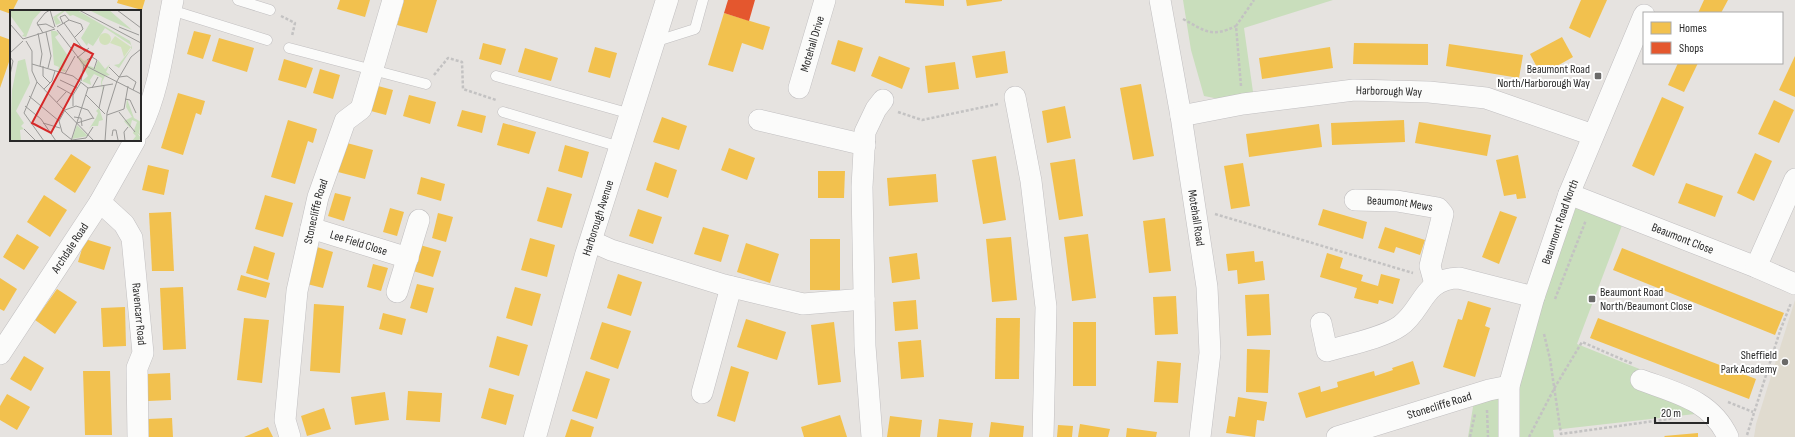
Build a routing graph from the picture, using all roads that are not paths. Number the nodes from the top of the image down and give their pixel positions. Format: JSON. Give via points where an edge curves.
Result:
{"nodes":[{"id":1,"x":238,"y":0,"type":"edge"},
{"id":2,"x":393,"y":0,"type":"edge"},
{"id":3,"x":667,"y":0,"type":"edge"},
{"id":4,"x":703,"y":0,"type":"edge"},
{"id":5,"x":826,"y":0,"type":"edge"},
{"id":6,"x":1651,"y":0,"type":"edge"},
{"id":7,"x":1160,"y":2,"type":"edge"},
{"id":8,"x":172,"y":5,"type":"edge"},
{"id":9,"x":270,"y":10,"type":"road end"},
{"id":10,"x":1645,"y":12,"type":"edge"},
{"id":11,"x":1643,"y":16,"type":"edge"},
{"id":12,"x":267,"y":40,"type":"dead end"},
{"id":13,"x":654,"y":42,"type":"junction"},
{"id":14,"x":289,"y":48,"type":"road end"},
{"id":15,"x":373,"y":69,"type":"junction"},
{"id":16,"x":496,"y":76,"type":"dead end"},
{"id":17,"x":426,"y":84,"type":"dead end"},
{"id":18,"x":799,"y":88,"type":"dead end"},
{"id":19,"x":1016,"y":99,"type":"road end"},
{"id":20,"x":880,"y":103,"type":"road end"},
{"id":21,"x":503,"y":112,"type":"road end"},
{"id":22,"x":631,"y":114,"type":"junction"},
{"id":23,"x":1181,"y":116,"type":"junction"},
{"id":24,"x":758,"y":120,"type":"dead end"},
{"id":25,"x":141,"y":128,"type":"edge"},
{"id":26,"x":1593,"y":135,"type":"junction"},
{"id":27,"x":134,"y":141,"type":"edge"},
{"id":28,"x":865,"y":145,"type":"junction"},
{"id":29,"x":620,"y":147,"type":"junction"},
{"id":30,"x":1795,"y":178,"type":"edge"},
{"id":31,"x":1569,"y":194,"type":"junction"},
{"id":32,"x":1355,"y":200,"type":"dead end"},
{"id":33,"x":100,"y":202,"type":"junction"},
{"id":34,"x":419,"y":220,"type":"dead end"},
{"id":35,"x":311,"y":228,"type":"junction"},
{"id":36,"x":591,"y":241,"type":"junction"},
{"id":37,"x":408,"y":258,"type":"junction"},
{"id":38,"x":1756,"y":267,"type":"junction"},
{"id":39,"x":1435,"y":284,"type":"junction"},
{"id":40,"x":731,"y":287,"type":"junction"},
{"id":41,"x":1794,"y":291,"type":"edge"},
{"id":42,"x":397,"y":292,"type":"dead end"},
{"id":43,"x":1534,"y":297,"type":"junction"},
{"id":44,"x":864,"y":299,"type":"junction"},
{"id":45,"x":1321,"y":323,"type":"dead end"},
{"id":46,"x":0,"y":354,"type":"edge"},
{"id":47,"x":1641,"y":380,"type":"road end"},
{"id":48,"x":1509,"y":386,"type":"junction"},
{"id":49,"x":702,"y":393,"type":"dead end"},
{"id":50,"x":1371,"y":432,"type":"edge"},
{"id":51,"x":138,"y":437,"type":"edge"},
{"id":52,"x":290,"y":437,"type":"edge"},
{"id":53,"x":536,"y":437,"type":"edge"},
{"id":54,"x":872,"y":437,"type":"edge"},
{"id":55,"x":1043,"y":437,"type":"edge"},
{"id":56,"x":1200,"y":437,"type":"edge"},
{"id":57,"x":1337,"y":437,"type":"edge"},
{"id":58,"x":1509,"y":437,"type":"edge"},
{"id":59,"x":1728,"y":437,"type":"edge"}],
"edges":[{"from":1,"to":9,"type":"lane"},
{"from":2,"to":15,"type":"street","name":"Stonecliffe Road"},
{"from":3,"to":13,"type":"street","name":"Harborough Avenue"},
{"from":4,"to":13,"type":"lane","via":[[695,29]]},
{"from":5,"to":18,"type":"street","name":"Motehall Drive"},
{"from":6,"to":10,"type":"street","name":"Beaumont Road North"},
{"from":7,"to":23,"type":"street","name":"Motehall Road"},
{"from":8,"to":12,"type":"lane"},
{"from":8,"to":25,"type":"street","via":[[157,86]]},
{"from":11,"to":26,"type":"street","name":"Beaumont Road North"},
{"from":13,"to":22,"type":"street","name":"Harborough Avenue"},
{"from":14,"to":15,"type":"lane"},
{"from":15,"to":17,"type":"lane"},
{"from":15,"to":35,"type":"street","name":"Stonecliffe Road","via":[[361,109],[345,120],[318,197]]},
{"from":16,"to":22,"type":"lane"},
{"from":19,"to":55,"type":"street","via":[[1031,181],[1046,307]]},
{"from":20,"to":28,"type":"street","via":[[865,132]]},
{"from":21,"to":29,"type":"lane"},
{"from":22,"to":29,"type":"street","name":"Harborough Avenue"},
{"from":23,"to":26,"type":"street","name":"Harborough Way","via":[[1243,104],[1354,90],[1429,92],[1486,98]]},
{"from":23,"to":56,"type":"street","name":"Motehall Road","via":[[1207,287],[1210,353]]},
{"from":24,"to":28,"type":"street"},
{"from":26,"to":31,"type":"street","name":"Beaumont Road North"},
{"from":27,"to":33,"type":"street","name":"Archdale Road"},
{"from":28,"to":44,"type":"street","via":[[862,187]]},
{"from":29,"to":36,"type":"street","name":"Harborough Avenue"},
{"from":30,"to":38,"type":"street"},
{"from":31,"to":38,"type":"street","name":"Beaumont Close"},
{"from":31,"to":43,"type":"street","name":"Beaumont Road North"},
{"from":32,"to":39,"type":"street","name":"Beaumont Mews","via":[[1397,200],[1438,208],[1443,214],[1430,266]]},
{"from":33,"to":46,"type":"street","name":"Archdale Road"},
{"from":33,"to":51,"type":"street","name":"Ravencarr Road","via":[[124,224],[132,238],[143,353],[137,368]]},
{"from":34,"to":37,"type":"street"},
{"from":35,"to":37,"type":"street","name":"Lee Field Close"},
{"from":35,"to":52,"type":"street","name":"Stonecliffe Road","via":[[296,291],[285,420]]},
{"from":36,"to":40,"type":"street","via":[[611,250]]},
{"from":36,"to":53,"type":"street","name":"Harborough Avenue"},
{"from":37,"to":42,"type":"street"},
{"from":38,"to":41,"type":"street","name":"Beaumont Close"},
{"from":39,"to":43,"type":"street","via":[[1447,278],[1459,278]]},
{"from":39,"to":45,"type":"street","via":[[1400,326],[1387,333],[1327,351]]},
{"from":40,"to":44,"type":"street","via":[[802,304]]},
{"from":40,"to":49,"type":"street"},
{"from":43,"to":48,"type":"street","name":"Beaumont Road North"},
{"from":44,"to":54,"type":"street"},
{"from":47,"to":59,"type":"street","via":[[1695,400],[1712,413]]},
{"from":48,"to":50,"type":"street","name":"Stonecliffe Road","via":[[1489,390]]},
{"from":48,"to":58,"type":"street","name":"Beaumont Road North"},
{"from":50,"to":57,"type":"street","name":"Stonecliffe Road"}]}
